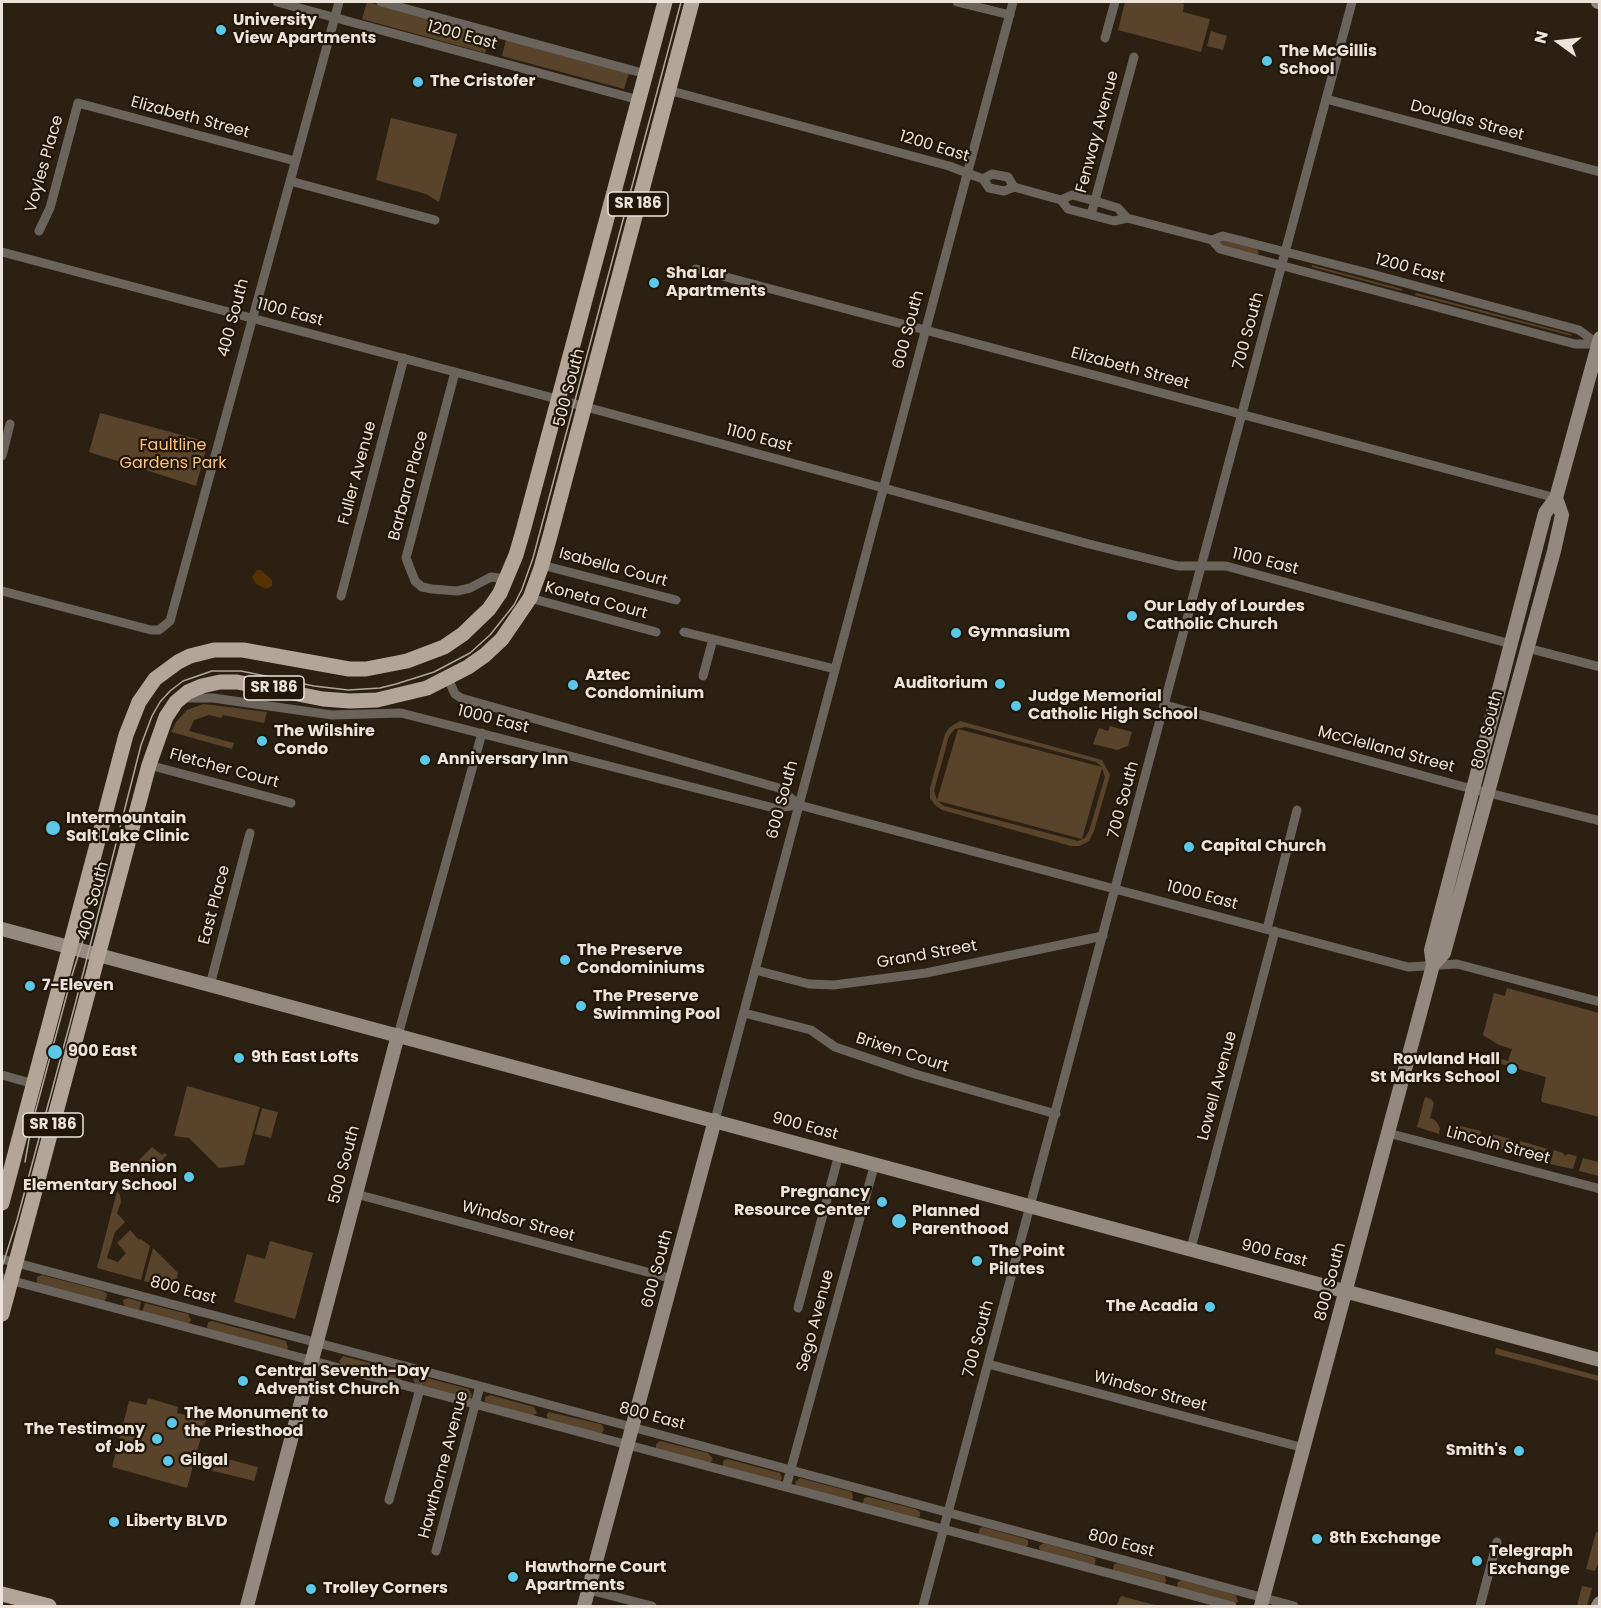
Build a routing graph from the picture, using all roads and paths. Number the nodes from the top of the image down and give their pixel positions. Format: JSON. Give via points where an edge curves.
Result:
{"nodes":[{"id":1,"x":277,"y":2,"type":"edge"},
{"id":2,"x":339,"y":2,"type":"edge"},
{"id":3,"x":381,"y":2,"type":"edge"},
{"id":4,"x":665,"y":2,"type":"edge"},
{"id":5,"x":692,"y":2,"type":"edge"},
{"id":6,"x":957,"y":2,"type":"edge"},
{"id":7,"x":1013,"y":2,"type":"edge"},
{"id":8,"x":1115,"y":2,"type":"edge"},
{"id":9,"x":1352,"y":2,"type":"edge"},
{"id":10,"x":1010,"y":15,"type":"junction"},
{"id":11,"x":334,"y":17,"type":"junction"},
{"id":12,"x":1105,"y":38,"type":"dead end"},
{"id":13,"x":1134,"y":57,"type":"dead end"},
{"id":14,"x":646,"y":74,"type":"junction"},
{"id":15,"x":668,"y":90,"type":"junction"},
{"id":16,"x":1326,"y":99,"type":"junction"},
{"id":17,"x":639,"y":100,"type":"junction"},
{"id":18,"x":78,"y":103,"type":"joint"},
{"id":19,"x":295,"y":161,"type":"junction"},
{"id":20,"x":968,"y":172,"type":"junction"},
{"id":21,"x":1599,"y":172,"type":"edge"},
{"id":22,"x":982,"y":179,"type":"junction"},
{"id":23,"x":290,"y":181,"type":"junction"},
{"id":24,"x":1014,"y":187,"type":"junction"},
{"id":25,"x":1061,"y":200,"type":"junction"},
{"id":26,"x":1095,"y":201,"type":"junction"},
{"id":27,"x":1091,"y":215,"type":"junction"},
{"id":28,"x":1127,"y":218,"type":"junction"},
{"id":29,"x":435,"y":220,"type":"dead end"},
{"id":30,"x":39,"y":231,"type":"dead end"},
{"id":31,"x":1212,"y":240,"type":"junction"},
{"id":32,"x":2,"y":252,"type":"edge"},
{"id":33,"x":1285,"y":252,"type":"junction"},
{"id":34,"x":1282,"y":265,"type":"junction"},
{"id":35,"x":696,"y":269,"type":"dead end"},
{"id":36,"x":252,"y":318,"type":"junction"},
{"id":37,"x":926,"y":330,"type":"junction"},
{"id":38,"x":1599,"y":342,"type":"edge"},
{"id":39,"x":404,"y":358,"type":"junction"},
{"id":40,"x":455,"y":372,"type":"junction"},
{"id":41,"x":558,"y":400,"type":"junction"},
{"id":42,"x":584,"y":407,"type":"junction"},
{"id":43,"x":1242,"y":415,"type":"junction"},
{"id":44,"x":10,"y":424,"type":"dead end"},
{"id":45,"x":2,"y":456,"type":"edge"},
{"id":46,"x":883,"y":488,"type":"junction"},
{"id":47,"x":1556,"y":498,"type":"junction"},
{"id":48,"x":542,"y":565,"type":"junction"},
{"id":49,"x":1202,"y":566,"type":"junction"},
{"id":50,"x":507,"y":579,"type":"junction"},
{"id":51,"x":2,"y":591,"type":"edge"},
{"id":52,"x":341,"y":596,"type":"dead end"},
{"id":53,"x":530,"y":598,"type":"junction"},
{"id":54,"x":676,"y":600,"type":"dead end"},
{"id":55,"x":656,"y":632,"type":"dead end"},
{"id":56,"x":684,"y":632,"type":"dead end"},
{"id":57,"x":712,"y":639,"type":"junction"},
{"id":58,"x":1511,"y":644,"type":"junction"},
{"id":59,"x":1527,"y":648,"type":"junction"},
{"id":60,"x":1599,"y":667,"type":"edge"},
{"id":61,"x":366,"y":669,"type":"joint"},
{"id":62,"x":835,"y":669,"type":"junction"},
{"id":63,"x":703,"y":676,"type":"dead end"},
{"id":64,"x":448,"y":679,"type":"junction"},
{"id":65,"x":176,"y":702,"type":"junction"},
{"id":66,"x":1164,"y":705,"type":"junction"},
{"id":67,"x":482,"y":733,"type":"junction"},
{"id":68,"x":149,"y":765,"type":"junction"},
{"id":69,"x":1473,"y":788,"type":"junction"},
{"id":70,"x":1489,"y":791,"type":"junction"},
{"id":71,"x":291,"y":802,"type":"dead end"},
{"id":72,"x":799,"y":805,"type":"junction"},
{"id":73,"x":1297,"y":810,"type":"dead end"},
{"id":74,"x":1599,"y":820,"type":"edge"},
{"id":75,"x":250,"y":833,"type":"dead end"},
{"id":76,"x":1116,"y":889,"type":"junction"},
{"id":77,"x":2,"y":929,"type":"edge"},
{"id":78,"x":1271,"y":930,"type":"junction"},
{"id":79,"x":1103,"y":936,"type":"junction"},
{"id":80,"x":70,"y":947,"type":"junction"},
{"id":81,"x":99,"y":955,"type":"junction"},
{"id":82,"x":1433,"y":965,"type":"junction"},
{"id":83,"x":755,"y":970,"type":"junction"},
{"id":84,"x":210,"y":985,"type":"junction"},
{"id":85,"x":1599,"y":1002,"type":"edge"},
{"id":86,"x":744,"y":1013,"type":"junction"},
{"id":87,"x":398,"y":1035,"type":"junction"},
{"id":88,"x":2,"y":1075,"type":"edge"},
{"id":89,"x":34,"y":1084,"type":"junction"},
{"id":90,"x":1056,"y":1114,"type":"junction"},
{"id":91,"x":715,"y":1120,"type":"junction"},
{"id":92,"x":1388,"y":1133,"type":"junction"},
{"id":93,"x":840,"y":1154,"type":"junction"},
{"id":94,"x":875,"y":1163,"type":"junction"},
{"id":95,"x":1599,"y":1189,"type":"edge"},
{"id":96,"x":356,"y":1194,"type":"junction"},
{"id":97,"x":2,"y":1203,"type":"edge"},
{"id":98,"x":1031,"y":1205,"type":"junction"},
{"id":99,"x":1191,"y":1248,"type":"junction"},
{"id":100,"x":8,"y":1261,"type":"edge"},
{"id":101,"x":6,"y":1279,"type":"edge"},
{"id":102,"x":673,"y":1279,"type":"junction"},
{"id":103,"x":118,"y":1290,"type":"junction"},
{"id":104,"x":1346,"y":1290,"type":"junction"},
{"id":105,"x":113,"y":1308,"type":"junction"},
{"id":106,"x":798,"y":1308,"type":"dead end"},
{"id":107,"x":201,"y":1312,"type":"junction"},
{"id":108,"x":2,"y":1314,"type":"edge"},
{"id":109,"x":196,"y":1330,"type":"junction"},
{"id":110,"x":317,"y":1342,"type":"junction"},
{"id":111,"x":1599,"y":1360,"type":"edge"},
{"id":112,"x":312,"y":1361,"type":"junction"},
{"id":113,"x":988,"y":1364,"type":"junction"},
{"id":114,"x":411,"y":1368,"type":"junction"},
{"id":115,"x":406,"y":1386,"type":"junction"},
{"id":116,"x":480,"y":1386,"type":"junction"},
{"id":117,"x":420,"y":1389,"type":"junction"},
{"id":118,"x":475,"y":1404,"type":"junction"},
{"id":119,"x":544,"y":1404,"type":"junction"},
{"id":120,"x":539,"y":1421,"type":"junction"},
{"id":121,"x":632,"y":1428,"type":"junction"},
{"id":122,"x":627,"y":1445,"type":"junction"},
{"id":123,"x":1304,"y":1448,"type":"junction"},
{"id":124,"x":720,"y":1452,"type":"junction"},
{"id":125,"x":716,"y":1469,"type":"junction"},
{"id":126,"x":791,"y":1471,"type":"junction"},
{"id":127,"x":786,"y":1487,"type":"junction"},
{"id":128,"x":860,"y":1489,"type":"junction"},
{"id":129,"x":389,"y":1500,"type":"dead end"},
{"id":130,"x":855,"y":1506,"type":"junction"},
{"id":131,"x":948,"y":1513,"type":"junction"},
{"id":132,"x":944,"y":1530,"type":"junction"},
{"id":133,"x":1035,"y":1536,"type":"junction"},
{"id":134,"x":1497,"y":1542,"type":"dead end"},
{"id":135,"x":436,"y":1551,"type":"dead end"},
{"id":136,"x":1030,"y":1553,"type":"junction"},
{"id":137,"x":1104,"y":1555,"type":"junction"},
{"id":138,"x":1100,"y":1571,"type":"junction"},
{"id":139,"x":1170,"y":1573,"type":"junction"},
{"id":140,"x":1165,"y":1589,"type":"junction"},
{"id":141,"x":589,"y":1590,"type":"junction"},
{"id":142,"x":2,"y":1594,"type":"edge"},
{"id":143,"x":1262,"y":1602,"type":"edge"},
{"id":144,"x":49,"y":1606,"type":"edge"},
{"id":145,"x":247,"y":1606,"type":"edge"},
{"id":146,"x":584,"y":1606,"type":"edge"},
{"id":147,"x":652,"y":1606,"type":"edge"},
{"id":148,"x":923,"y":1606,"type":"edge"},
{"id":149,"x":1232,"y":1606,"type":"edge"},
{"id":150,"x":1294,"y":1606,"type":"edge"},
{"id":151,"x":1480,"y":1606,"type":"edge"}],
"edges":[{"from":1,"to":11,"type":"street","name":"1200 East"},
{"from":2,"to":11,"type":"street","name":"400 South"},
{"from":3,"to":14,"type":"street","name":"1200 East"},
{"from":4,"to":14,"type":"main road","name":"500 South","number":"SR 186"},
{"from":5,"to":15,"type":"main road","name":"500 South","number":"SR 186"},
{"from":6,"to":10,"type":"street"},
{"from":7,"to":10,"type":"street","name":"600 South"},
{"from":8,"to":12,"type":"street"},
{"from":9,"to":16,"type":"street","name":"700 South"},
{"from":10,"to":20,"type":"street","name":"600 South"},
{"from":11,"to":17,"type":"street","name":"1200 East"},
{"from":11,"to":19,"type":"street","name":"400 South"},
{"from":13,"to":26,"type":"street","name":"Fenway Avenue"},
{"from":14,"to":17,"type":"main road","name":"500 South","number":"SR 186"},
{"from":15,"to":20,"type":"street","name":"1200 East"},
{"from":15,"to":42,"type":"main road","name":"500 South","number":"SR 186"},
{"from":16,"to":21,"type":"street","name":"Douglas Street"},
{"from":16,"to":33,"type":"street","name":"700 South"},
{"from":17,"to":41,"type":"main road","name":"500 South","number":"SR 186"},
{"from":18,"to":19,"type":"street","name":"Elizabeth Street"},
{"from":18,"to":30,"type":"street","name":"Voyles Place","via":[[50,208]]},
{"from":19,"to":23,"type":"street","name":"400 South"},
{"from":20,"to":22,"type":"street","name":"1200 East"},
{"from":20,"to":37,"type":"street","name":"600 South"},
{"from":22,"to":24,"type":"street","name":"1200 East","via":[[989,188],[1004,191]]},
{"from":22,"to":24,"type":"street","name":"1200 East","via":[[993,174],[1008,177]]},
{"from":23,"to":29,"type":"street"},
{"from":23,"to":36,"type":"street","name":"400 South"},
{"from":24,"to":25,"type":"street","name":"1200 East"},
{"from":25,"to":26,"type":"street","name":"1200 East","via":[[1072,195]]},
{"from":25,"to":27,"type":"street","name":"1200 East","via":[[1068,209]]},
{"from":26,"to":27,"type":"street","name":"Fenway Avenue"},
{"from":26,"to":28,"type":"street","name":"1200 East","via":[[1118,207]]},
{"from":27,"to":28,"type":"street","name":"1200 East","via":[[1114,221]]},
{"from":28,"to":31,"type":"street","name":"1200 East"},
{"from":31,"to":33,"type":"street","name":"1200 East","via":[[1223,236]]},
{"from":31,"to":34,"type":"street","name":"1200 East","via":[[1220,249]]},
{"from":32,"to":36,"type":"street","name":"1100 East"},
{"from":33,"to":34,"type":"street","name":"700 South"},
{"from":33,"to":38,"type":"street","name":"1200 East","via":[[1579,330]]},
{"from":34,"to":38,"type":"street","name":"1200 East","via":[[1575,344]]},
{"from":34,"to":43,"type":"street","name":"700 South"},
{"from":35,"to":37,"type":"street","name":"Elizabeth Street"},
{"from":36,"to":39,"type":"street","name":"1100 East"},
{"from":36,"to":51,"type":"street","name":"400 South","via":[[174,614],[165,627],[151,630]]},
{"from":37,"to":43,"type":"street","name":"Elizabeth Street"},
{"from":37,"to":46,"type":"street","name":"600 South"},
{"from":38,"to":47,"type":"street","name":"800 South"},
{"from":39,"to":40,"type":"street","name":"1100 East"},
{"from":39,"to":52,"type":"street","name":"Fuller Avenue"},
{"from":40,"to":41,"type":"street","name":"1100 East"},
{"from":40,"to":50,"type":"street","name":"Barbara Place","via":[[406,558],[415,581],[422,587],[457,591],[491,577]]},
{"from":41,"to":42,"type":"street","name":"1100 East"},
{"from":41,"to":50,"type":"main road","name":"500 South","number":"SR 186"},
{"from":42,"to":46,"type":"street","name":"1100 East"},
{"from":42,"to":48,"type":"main road","name":"500 South","number":"SR 186"},
{"from":43,"to":47,"type":"street","name":"Elizabeth Street"},
{"from":43,"to":49,"type":"street","name":"700 South"},
{"from":44,"to":45,"type":"street"},
{"from":46,"to":49,"type":"street","name":"1100 East","via":[[1178,566]]},
{"from":46,"to":62,"type":"street","name":"600 South"},
{"from":47,"to":58,"type":"street","name":"800 South","via":[[1545,513]]},
{"from":47,"to":59,"type":"street","name":"800 South","via":[[1563,515]]},
{"from":48,"to":53,"type":"main road","name":"500 South","number":"SR 186"},
{"from":48,"to":54,"type":"street","name":"Isabella Court"},
{"from":49,"to":58,"type":"street","name":"1100 East","via":[[1226,566]]},
{"from":49,"to":66,"type":"street","name":"700 South"},
{"from":50,"to":61,"type":"main road","name":"500 South","number":"SR 186","via":[[489,609],[444,647]]},
{"from":53,"to":55,"type":"street","name":"Koneta Court"},
{"from":53,"to":64,"type":"main road","name":"500 South","number":"SR 186","via":[[502,639],[476,662]]},
{"from":56,"to":57,"type":"street"},
{"from":57,"to":62,"type":"street"},
{"from":57,"to":63,"type":"street"},
{"from":58,"to":69,"type":"street","name":"800 South"},
{"from":59,"to":60,"type":"street"},
{"from":59,"to":70,"type":"street","name":"800 South"},
{"from":61,"to":80,"type":"main road","name":"400 South","number":"SR 186","via":[[328,667],[229,649],[190,656],[155,679],[138,702],[126,735]]},
{"from":62,"to":72,"type":"street","name":"600 South"},
{"from":64,"to":65,"type":"main road","name":"500 South","number":"SR 186","via":[[377,700],[323,699],[247,683],[220,682],[188,692]]},
{"from":64,"to":72,"type":"street","name":"1000 East","via":[[461,698],[779,788]]},
{"from":65,"to":67,"type":"street","name":"1000 East","via":[[195,697],[332,715],[400,713]]},
{"from":65,"to":68,"type":"main road","name":"400 South","number":"SR 186","via":[[166,717]]},
{"from":66,"to":69,"type":"street","name":"McClelland Street"},
{"from":66,"to":76,"type":"street","name":"700 South"},
{"from":67,"to":72,"type":"street","name":"1000 East","via":[[774,808]]},
{"from":67,"to":87,"type":"street","name":"500 South"},
{"from":68,"to":71,"type":"street","name":"Fletcher Court"},
{"from":68,"to":81,"type":"main road","name":"400 South","number":"SR 186"},
{"from":69,"to":70,"type":"street","name":"McClelland Street"},
{"from":69,"to":82,"type":"street","name":"800 South","via":[[1431,950]]},
{"from":70,"to":74,"type":"street","name":"McClelland Street"},
{"from":70,"to":82,"type":"street","name":"800 South","via":[[1444,953]]},
{"from":72,"to":76,"type":"street","name":"1000 East"},
{"from":72,"to":83,"type":"street","name":"600 South"},
{"from":73,"to":78,"type":"street","name":"Lowell Avenue"},
{"from":75,"to":84,"type":"street","name":"East Place"},
{"from":76,"to":78,"type":"street","name":"1000 East"},
{"from":76,"to":79,"type":"street","name":"700 South"},
{"from":77,"to":80,"type":"street","name":"900 East"},
{"from":78,"to":82,"type":"street","name":"1000 East","via":[[1408,967]]},
{"from":78,"to":99,"type":"street","name":"Lowell Avenue"},
{"from":79,"to":83,"type":"street","name":"Grand Street","via":[[926,973],[856,983],[809,984]]},
{"from":79,"to":90,"type":"street","name":"700 South"},
{"from":80,"to":81,"type":"street","name":"900 East"},
{"from":80,"to":89,"type":"main road","name":"400 South","number":"SR 186"},
{"from":81,"to":84,"type":"street","name":"900 East"},
{"from":81,"to":100,"type":"main road","name":"400 South","number":"SR 186"},
{"from":82,"to":85,"type":"street","name":"1000 East","via":[[1457,964]]},
{"from":82,"to":92,"type":"street","name":"800 South"},
{"from":83,"to":86,"type":"street","name":"600 South"},
{"from":84,"to":87,"type":"street","name":"900 East"},
{"from":86,"to":90,"type":"street","name":"Brixen Court","via":[[811,1030],[836,1047],[915,1074]]},
{"from":86,"to":91,"type":"street","name":"600 South"},
{"from":87,"to":91,"type":"street","name":"900 East"},
{"from":87,"to":96,"type":"street","name":"500 South"},
{"from":88,"to":89,"type":"street"},
{"from":89,"to":97,"type":"main road","name":"400 South","number":"SR 186"},
{"from":90,"to":98,"type":"street","name":"700 South"},
{"from":91,"to":93,"type":"street","name":"900 East"},
{"from":91,"to":102,"type":"street","name":"600 South"},
{"from":92,"to":95,"type":"street","name":"Lincoln Street"},
{"from":92,"to":104,"type":"street","name":"800 South"},
{"from":93,"to":94,"type":"street","name":"900 East"},
{"from":93,"to":106,"type":"street"},
{"from":94,"to":98,"type":"street","name":"900 East"},
{"from":94,"to":126,"type":"street","name":"Sego Avenue"},
{"from":96,"to":102,"type":"street","name":"Windsor Street"},
{"from":96,"to":110,"type":"street","name":"500 South"},
{"from":98,"to":99,"type":"street","name":"900 East"},
{"from":98,"to":113,"type":"street","name":"700 South"},
{"from":99,"to":104,"type":"street","name":"900 East"},
{"from":100,"to":101,"type":"main road","name":"400 South","number":"SR 186"},
{"from":100,"to":103,"type":"street","name":"800 East"},
{"from":101,"to":105,"type":"street","name":"800 East"},
{"from":101,"to":108,"type":"main road","name":"400 South","number":"SR 186"},
{"from":102,"to":121,"type":"street","name":"600 South"},
{"from":103,"to":105,"type":"street"},
{"from":103,"to":107,"type":"street","name":"800 East"},
{"from":104,"to":111,"type":"street","name":"900 East"},
{"from":104,"to":123,"type":"street","name":"800 South"},
{"from":105,"to":109,"type":"street","name":"800 East"},
{"from":107,"to":109,"type":"street"},
{"from":107,"to":110,"type":"street","name":"800 East"},
{"from":109,"to":112,"type":"street","name":"800 East"},
{"from":110,"to":112,"type":"street","name":"500 South"},
{"from":110,"to":114,"type":"street","name":"800 East"},
{"from":112,"to":115,"type":"street","name":"800 East"},
{"from":112,"to":145,"type":"street","name":"500 South"},
{"from":113,"to":123,"type":"street","name":"Windsor Street"},
{"from":113,"to":131,"type":"street","name":"700 South"},
{"from":114,"to":115,"type":"street"},
{"from":114,"to":116,"type":"street","name":"800 East"},
{"from":115,"to":117,"type":"street","name":"800 East"},
{"from":116,"to":118,"type":"street","name":"Hawthorne Avenue"},
{"from":116,"to":119,"type":"street","name":"800 East"},
{"from":117,"to":118,"type":"street","name":"800 East"},
{"from":117,"to":129,"type":"street"},
{"from":118,"to":120,"type":"street","name":"800 East"},
{"from":118,"to":135,"type":"street","name":"Hawthorne Avenue"},
{"from":119,"to":120,"type":"street"},
{"from":119,"to":121,"type":"street","name":"800 East"},
{"from":120,"to":122,"type":"street","name":"800 East"},
{"from":121,"to":122,"type":"street","name":"600 South"},
{"from":121,"to":124,"type":"street","name":"800 East"},
{"from":122,"to":125,"type":"street","name":"800 East"},
{"from":122,"to":141,"type":"street","name":"600 South"},
{"from":123,"to":143,"type":"street","name":"800 South"},
{"from":124,"to":125,"type":"street"},
{"from":124,"to":126,"type":"street","name":"800 East"},
{"from":125,"to":127,"type":"street","name":"800 East"},
{"from":126,"to":127,"type":"street","name":"Sego Avenue"},
{"from":126,"to":128,"type":"street","name":"800 East"},
{"from":127,"to":130,"type":"street","name":"800 East"},
{"from":128,"to":130,"type":"street"},
{"from":128,"to":131,"type":"street","name":"800 East"},
{"from":130,"to":132,"type":"street","name":"800 East"},
{"from":131,"to":132,"type":"street","name":"700 South"},
{"from":131,"to":133,"type":"street","name":"800 East"},
{"from":132,"to":136,"type":"street","name":"800 East"},
{"from":132,"to":148,"type":"street","name":"700 South"},
{"from":133,"to":136,"type":"street"},
{"from":133,"to":137,"type":"street","name":"800 East"},
{"from":134,"to":151,"type":"street"},
{"from":136,"to":138,"type":"street","name":"800 East"},
{"from":137,"to":138,"type":"street"},
{"from":137,"to":139,"type":"street","name":"800 East"},
{"from":138,"to":140,"type":"street","name":"800 East"},
{"from":139,"to":140,"type":"street"},
{"from":139,"to":143,"type":"street","name":"800 East"},
{"from":140,"to":149,"type":"street","name":"800 East"},
{"from":141,"to":146,"type":"street","name":"600 South"},
{"from":141,"to":147,"type":"street"},
{"from":142,"to":144,"type":"main road"},
{"from":143,"to":150,"type":"street","name":"800 East"}]}
